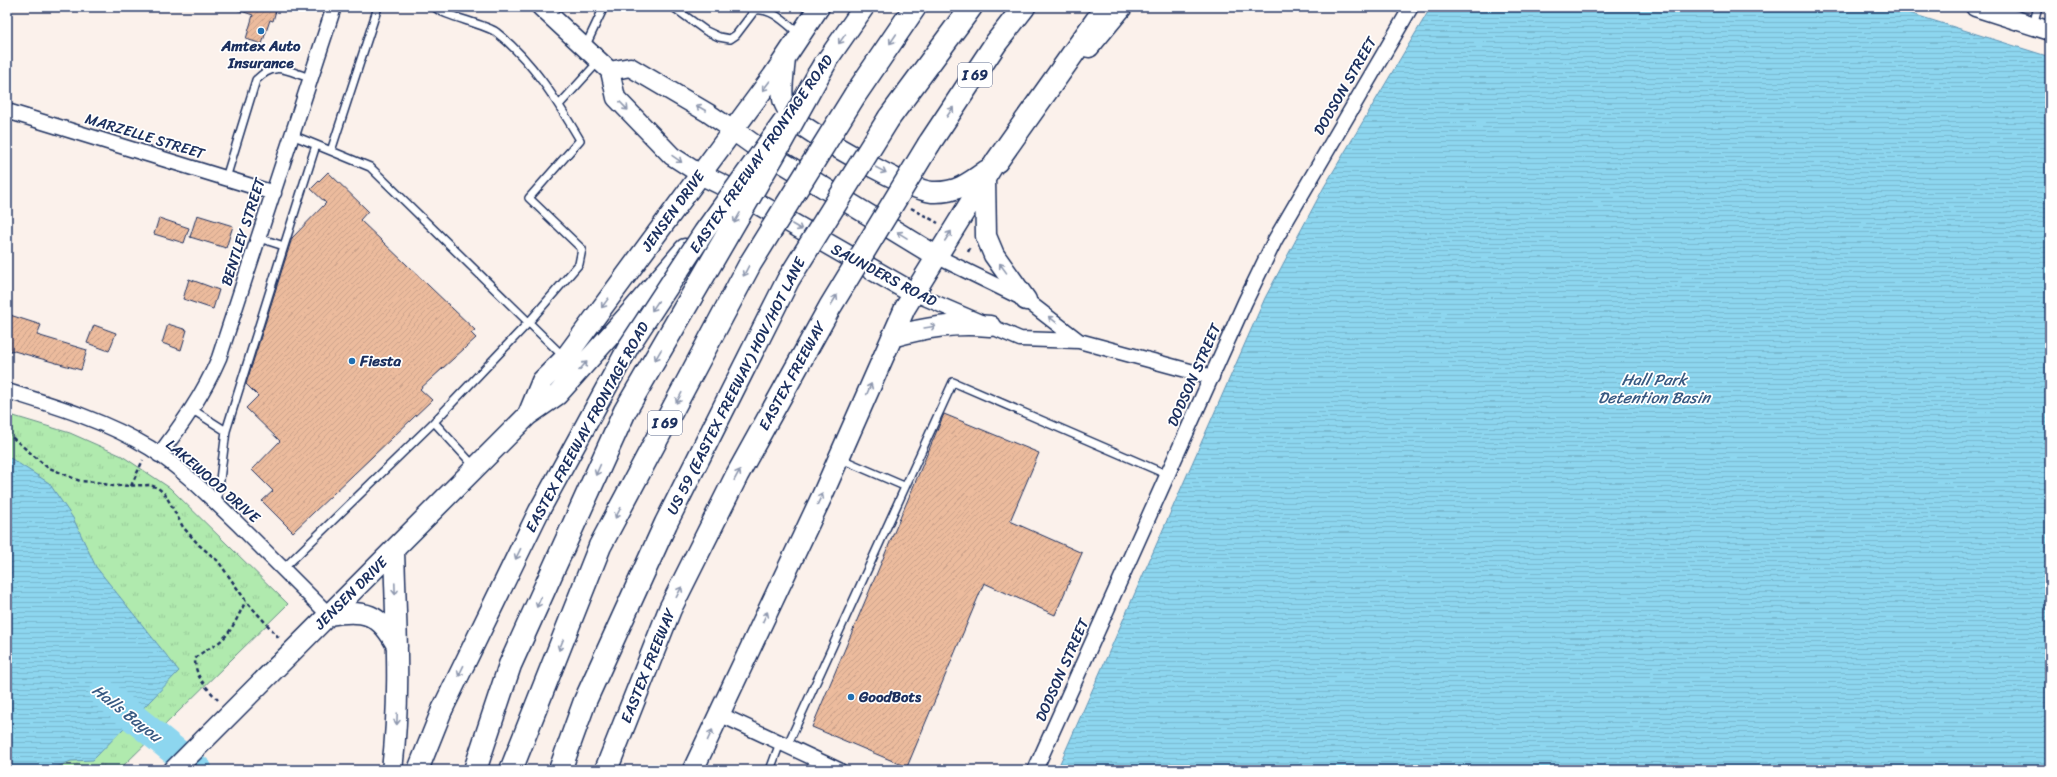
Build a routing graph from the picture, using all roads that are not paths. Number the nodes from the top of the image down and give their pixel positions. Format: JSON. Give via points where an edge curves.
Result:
{"nodes":[{"id":1,"x":334,"y":7,"type":"edge"},
{"id":2,"x":378,"y":7,"type":"edge"},
{"id":3,"x":433,"y":7,"type":"edge"},
{"id":4,"x":542,"y":7,"type":"edge"},
{"id":5,"x":604,"y":7,"type":"edge"},
{"id":6,"x":673,"y":7,"type":"edge"},
{"id":7,"x":819,"y":7,"type":"edge"},
{"id":8,"x":864,"y":7,"type":"edge"},
{"id":9,"x":915,"y":7,"type":"edge"},
{"id":10,"x":971,"y":7,"type":"edge"},
{"id":11,"x":1024,"y":7,"type":"edge"},
{"id":12,"x":1106,"y":7,"type":"edge"},
{"id":13,"x":1122,"y":7,"type":"edge"},
{"id":14,"x":1411,"y":7,"type":"edge"},
{"id":15,"x":1975,"y":7,"type":"edge"},
{"id":16,"x":2038,"y":7,"type":"edge"},
{"id":17,"x":2033,"y":26,"type":"junction"},
{"id":18,"x":2050,"y":31,"type":"edge"},
{"id":19,"x":800,"y":35,"type":"junction"},
{"id":20,"x":585,"y":47,"type":"junction"},
{"id":21,"x":786,"y":57,"type":"junction"},
{"id":22,"x":825,"y":63,"type":"junction"},
{"id":23,"x":605,"y":66,"type":"junction"},
{"id":24,"x":310,"y":78,"type":"junction"},
{"id":25,"x":559,"y":105,"type":"junction"},
{"id":26,"x":7,"y":111,"type":"edge"},
{"id":27,"x":733,"y":130,"type":"junction"},
{"id":28,"x":292,"y":135,"type":"junction"},
{"id":29,"x":316,"y":145,"type":"junction"},
{"id":30,"x":331,"y":151,"type":"junction"},
{"id":31,"x":992,"y":168,"type":"junction"},
{"id":32,"x":700,"y":174,"type":"junction"},
{"id":33,"x":226,"y":178,"type":"junction"},
{"id":34,"x":274,"y":193,"type":"junction"},
{"id":35,"x":739,"y":193,"type":"junction"},
{"id":36,"x":259,"y":238,"type":"junction"},
{"id":37,"x":284,"y":246,"type":"junction"},
{"id":38,"x":936,"y":256,"type":"junction"},
{"id":39,"x":913,"y":293,"type":"junction"},
{"id":40,"x":1026,"y":300,"type":"junction"},
{"id":41,"x":529,"y":322,"type":"junction"},
{"id":42,"x":990,"y":326,"type":"junction"},
{"id":43,"x":892,"y":337,"type":"junction"},
{"id":44,"x":1079,"y":341,"type":"junction"},
{"id":45,"x":565,"y":358,"type":"junction"},
{"id":46,"x":1212,"y":377,"type":"junction"},
{"id":47,"x":7,"y":391,"type":"edge"},
{"id":48,"x":193,"y":410,"type":"junction"},
{"id":49,"x":528,"y":415,"type":"junction"},
{"id":50,"x":434,"y":422,"type":"junction"},
{"id":51,"x":226,"y":431,"type":"junction"},
{"id":52,"x":154,"y":451,"type":"junction"},
{"id":53,"x":839,"y":458,"type":"junction"},
{"id":54,"x":476,"y":468,"type":"junction"},
{"id":55,"x":1168,"y":475,"type":"junction"},
{"id":56,"x":904,"y":486,"type":"junction"},
{"id":57,"x":217,"y":504,"type":"junction"},
{"id":58,"x":394,"y":550,"type":"junction"},
{"id":59,"x":283,"y":569,"type":"junction"},
{"id":60,"x":329,"y":615,"type":"junction"},
{"id":61,"x":397,"y":646,"type":"junction"},
{"id":62,"x":719,"y":714,"type":"junction"},
{"id":63,"x":784,"y":744,"type":"junction"},
{"id":64,"x":174,"y":770,"type":"edge"},
{"id":65,"x":392,"y":770,"type":"edge"},
{"id":66,"x":418,"y":770,"type":"edge"},
{"id":67,"x":475,"y":770,"type":"edge"},
{"id":68,"x":511,"y":770,"type":"edge"},
{"id":69,"x":560,"y":770,"type":"edge"},
{"id":70,"x":606,"y":770,"type":"edge"},
{"id":71,"x":693,"y":770,"type":"edge"},
{"id":72,"x":770,"y":770,"type":"edge"},
{"id":73,"x":839,"y":770,"type":"edge"},
{"id":74,"x":1035,"y":770,"type":"edge"}],
"edges":[{"from":1,"to":24,"type":"street","name":"BENTLEY STREET"},
{"from":2,"to":30,"type":"lane"},
{"from":3,"to":25,"type":"lane","via":[[494,31],[532,68]]},
{"from":4,"to":20,"type":"street"},
{"from":5,"to":20,"type":"lane"},
{"from":6,"to":19,"type":"lane","via":[[719,37],[730,40],[736,36],[755,10],[762,9],[769,11]]},
{"from":7,"to":19,"type":"main road","name":"JENSEN DRIVE"},
{"from":8,"to":22,"type":"main road","name":"EASTEX FREEWAY FRONTAGE ROAD","one_way":true,"bridge":true},
{"from":9,"to":68,"type":"highway","number":"I 69","one_way":true,"bridge":true,"via":[[855,95],[750,264],[600,546]]},
{"from":10,"to":69,"type":"highway","name":"US 59 (EASTEX FREEWAY) HOV/HOT LANE","bridge":true,"via":[[889,118],[788,280],[666,523],[585,701]]},
{"from":70,"to":11,"type":"highway","name":"EASTEX FREEWAY","number":"I 69","one_way":true,"bridge":true,"via":[[670,609],[737,475],[830,307],[929,144],[996,43]]},
{"from":12,"to":31,"type":"highway"},
{"from":13,"to":31,"type":"main road"},
{"from":14,"to":46,"type":"street","name":"DODSON STREET","via":[[1276,240]]},
{"from":15,"to":17,"type":"street"},
{"from":16,"to":17,"type":"lane"},
{"from":17,"to":18,"type":"street"},
{"from":19,"to":21,"type":"main road","name":"JENSEN DRIVE"},
{"from":20,"to":23,"type":"street"},
{"from":21,"to":27,"type":"main road","name":"JENSEN DRIVE","one_way":true},
{"from":21,"to":31,"type":"main road","one_way":true,"via":[[783,99],[794,119],[828,142],[902,182],[930,192],[950,192]]},
{"from":22,"to":66,"type":"main road","name":"EASTEX FREEWAY FRONTAGE ROAD","one_way":true,"bridge":true,"via":[[704,232],[629,346],[539,511],[442,710]]},
{"from":22,"to":67,"type":"highway","one_way":true,"bridge":true,"via":[[625,411],[510,665]]},
{"from":23,"to":25,"type":"lane"},
{"from":27,"to":23,"type":"street","one_way":true,"via":[[630,67]]},
{"from":23,"to":32,"type":"street","one_way":true,"via":[[616,98],[672,156]]},
{"from":24,"to":28,"type":"street","name":"BENTLEY STREET"},
{"from":24,"to":33,"type":"lane","via":[[276,67],[264,72],[256,80]]},
{"from":25,"to":41,"type":"lane","via":[[580,140],[528,198],[582,249],[579,264]]},
{"from":26,"to":33,"type":"street","name":"MARZELLE STREET"},
{"from":27,"to":32,"type":"main road","name":"JENSEN DRIVE"},
{"from":38,"to":27,"type":"main road","name":"SAUNDERS ROAD","one_way":true},
{"from":28,"to":29,"type":"lane"},
{"from":28,"to":34,"type":"street","name":"BENTLEY STREET"},
{"from":29,"to":30,"type":"lane"},
{"from":29,"to":37,"type":"lane"},
{"from":30,"to":41,"type":"lane","via":[[370,167]]},
{"from":38,"to":31,"type":"main road","one_way":true},
{"from":40,"to":31,"type":"main road","one_way":true,"via":[[994,255],[986,236]]},
{"from":32,"to":35,"type":"main road","name":"SAUNDERS ROAD"},
{"from":32,"to":45,"type":"main road","name":"JENSEN DRIVE","one_way":true},
{"from":33,"to":34,"type":"street","name":"MARZELLE STREET"},
{"from":34,"to":36,"type":"street","name":"BENTLEY STREET"},
{"from":35,"to":39,"type":"main road","name":"SAUNDERS ROAD","one_way":true},
{"from":49,"to":35,"type":"main road","name":"JENSEN DRIVE","one_way":true,"via":[[557,395],[703,228]]},
{"from":36,"to":37,"type":"lane"},
{"from":36,"to":48,"type":"street","name":"BENTLEY STREET","via":[[219,358]]},
{"from":37,"to":51,"type":"lane"},
{"from":38,"to":39,"type":"main road"},
{"from":38,"to":40,"type":"street","name":"SAUNDERS ROAD"},
{"from":39,"to":42,"type":"street","name":"SAUNDERS ROAD"},
{"from":39,"to":43,"type":"main road"},
{"from":44,"to":40,"type":"street","name":"SAUNDERS ROAD","one_way":true},
{"from":41,"to":45,"type":"lane"},
{"from":41,"to":50,"type":"lane"},
{"from":43,"to":42,"type":"main road","one_way":true,"via":[[921,328],[943,325]]},
{"from":42,"to":44,"type":"street","name":"SAUNDERS ROAD","via":[[1020,338]]},
{"from":53,"to":43,"type":"main road","one_way":true},
{"from":44,"to":46,"type":"street","name":"SAUNDERS ROAD"},
{"from":45,"to":49,"type":"main road","name":"JENSEN DRIVE","via":[[542,381]]},
{"from":46,"to":55,"type":"street","name":"DODSON STREET"},
{"from":47,"to":52,"type":"street","name":"LAKEWOOD DRIVE","via":[[70,411],[120,432]]},
{"from":48,"to":51,"type":"lane"},
{"from":48,"to":52,"type":"street","name":"BENTLEY STREET"},
{"from":49,"to":54,"type":"main road","name":"JENSEN DRIVE"},
{"from":50,"to":54,"type":"lane"},
{"from":50,"to":59,"type":"lane"},
{"from":51,"to":57,"type":"lane"},
{"from":52,"to":57,"type":"street","name":"LAKEWOOD DRIVE"},
{"from":53,"to":56,"type":"lane"},
{"from":62,"to":53,"type":"main road","one_way":true},
{"from":54,"to":58,"type":"main road","name":"JENSEN DRIVE"},
{"from":55,"to":56,"type":"lane","via":[[954,382]]},
{"from":55,"to":74,"type":"street","name":"DODSON STREET"},
{"from":56,"to":63,"type":"lane"},
{"from":57,"to":59,"type":"street","name":"LAKEWOOD DRIVE"},
{"from":58,"to":60,"type":"main road","name":"JENSEN DRIVE"},
{"from":58,"to":61,"type":"main road","one_way":true},
{"from":59,"to":60,"type":"street","name":"LAKEWOOD DRIVE"},
{"from":60,"to":61,"type":"main road","via":[[349,612],[372,616],[379,620]]},
{"from":60,"to":64,"type":"main road","name":"JENSEN DRIVE"},
{"from":61,"to":65,"type":"main road","one_way":true,"via":[[396,730]]},
{"from":62,"to":63,"type":"street"},
{"from":71,"to":62,"type":"main road","one_way":true},
{"from":63,"to":72,"type":"lane"},
{"from":63,"to":73,"type":"street"}]}
